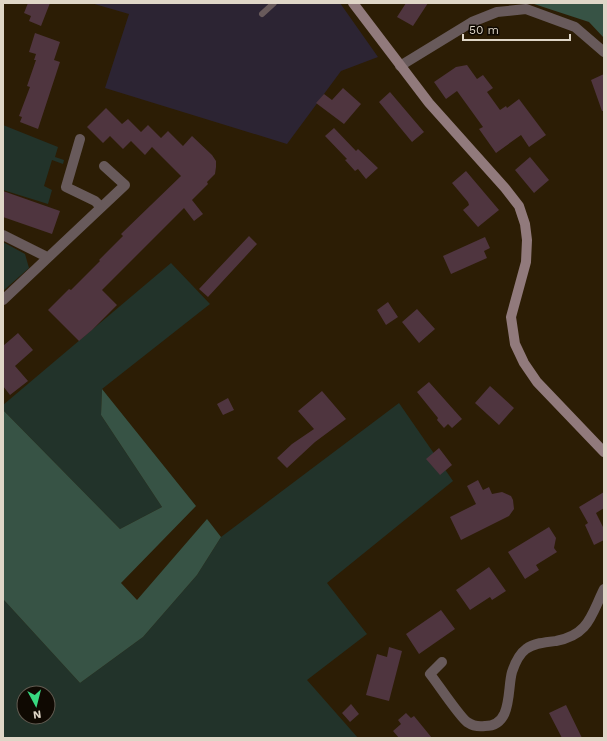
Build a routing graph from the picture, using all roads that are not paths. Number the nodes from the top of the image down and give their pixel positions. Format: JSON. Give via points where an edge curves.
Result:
{"nodes":[{"id":1,"x":274,"y":3,"type":"edge"},
{"id":2,"x":353,"y":3,"type":"edge"},
{"id":3,"x":262,"y":14,"type":"dead end"},
{"id":4,"x":604,"y":52,"type":"edge"},
{"id":5,"x":400,"y":66,"type":"junction"},
{"id":6,"x":80,"y":139,"type":"dead end"},
{"id":7,"x":104,"y":166,"type":"dead end"},
{"id":8,"x":101,"y":207,"type":"junction"},
{"id":9,"x":3,"y":235,"type":"edge"},
{"id":10,"x":47,"y":257,"type":"junction"},
{"id":11,"x":3,"y":300,"type":"edge"},
{"id":12,"x":604,"y":452,"type":"edge"},
{"id":13,"x":604,"y":589,"type":"edge"},
{"id":14,"x":442,"y":662,"type":"dead end"}],
"edges":[{"from":1,"to":3,"type":"lane"},
{"from":2,"to":5,"type":"street"},
{"from":4,"to":5,"type":"street","via":[[575,27],[526,9],[497,12],[472,22]]},
{"from":5,"to":12,"type":"street","via":[[429,104],[519,206],[527,240],[526,262],[511,317],[515,344],[537,382]]},
{"from":6,"to":8,"type":"street","via":[[66,187],[95,201]]},
{"from":7,"to":8,"type":"street","via":[[125,185]]},
{"from":8,"to":10,"type":"street"},
{"from":9,"to":10,"type":"street"},
{"from":10,"to":11,"type":"street"},
{"from":13,"to":14,"type":"street","via":[[584,629],[568,639],[536,644],[526,649],[517,660],[512,673],[508,706],[501,718],[491,726],[478,726],[467,722],[430,674]]}]}
